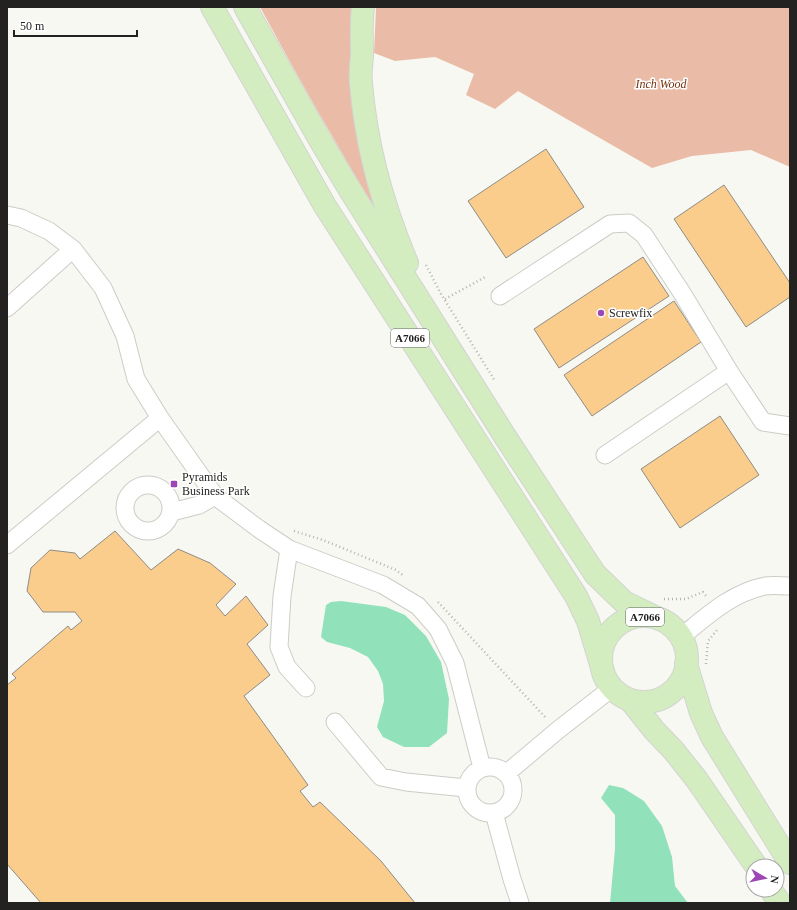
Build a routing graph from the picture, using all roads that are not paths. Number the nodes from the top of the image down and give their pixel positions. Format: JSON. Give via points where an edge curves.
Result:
{"nodes":[{"id":1,"x":212,"y":7,"type":"edge"},
{"id":2,"x":245,"y":7,"type":"edge"},
{"id":3,"x":363,"y":7,"type":"edge"},
{"id":4,"x":7,"y":215,"type":"edge"},
{"id":5,"x":73,"y":249,"type":"junction"},
{"id":6,"x":500,"y":296,"type":"dead end"},
{"id":7,"x":8,"y":308,"type":"edge"},
{"id":8,"x":426,"y":312,"type":"junction"},
{"id":9,"x":729,"y":371,"type":"junction"},
{"id":10,"x":160,"y":418,"type":"junction"},
{"id":11,"x":790,"y":426,"type":"edge"},
{"id":12,"x":605,"y":456,"type":"dead end"},
{"id":13,"x":216,"y":496,"type":"junction"},
{"id":14,"x":172,"y":512,"type":"dead end"},
{"id":15,"x":7,"y":545,"type":"edge"},
{"id":16,"x":288,"y":549,"type":"junction"},
{"id":17,"x":790,"y":586,"type":"edge"},
{"id":18,"x":659,"y":609,"type":"junction"},
{"id":19,"x":681,"y":637,"type":"junction"},
{"id":20,"x":696,"y":664,"type":"junction"},
{"id":21,"x":607,"y":679,"type":"junction"},
{"id":22,"x":306,"y":688,"type":"dead end"},
{"id":23,"x":630,"y":700,"type":"junction"},
{"id":24,"x":335,"y":722,"type":"dead end"},
{"id":25,"x":482,"y":768,"type":"junction"},
{"id":26,"x":506,"y":774,"type":"junction"},
{"id":27,"x":466,"y":788,"type":"junction"},
{"id":28,"x":494,"y":813,"type":"junction"},
{"id":29,"x":751,"y":858,"type":"edge"},
{"id":30,"x":790,"y":863,"type":"edge"},
{"id":31,"x":520,"y":903,"type":"edge"}],
"edges":[{"from":1,"to":21,"type":"main road","number":"A7066","via":[[324,206],[576,596],[588,622]]},
{"from":2,"to":8,"type":"main road","number":"A7066","via":[[320,140]]},
{"from":3,"to":8,"type":"main road","number":"A7066","via":[[360,82],[374,166],[398,241]]},
{"from":4,"to":5,"type":"lane","via":[[21,218],[49,231]]},
{"from":5,"to":7,"type":"lane"},
{"from":5,"to":10,"type":"lane","via":[[103,288],[125,336],[136,380]]},
{"from":6,"to":9,"type":"lane","via":[[610,224],[629,223],[644,235]]},
{"from":8,"to":18,"type":"main road","number":"A7066","via":[[596,574],[624,602]]},
{"from":9,"to":11,"type":"lane","via":[[763,422]]},
{"from":9,"to":12,"type":"lane"},
{"from":10,"to":13,"type":"lane"},
{"from":10,"to":15,"type":"lane"},
{"from":13,"to":14,"type":"lane","via":[[199,505]]},
{"from":13,"to":16,"type":"lane"},
{"from":16,"to":22,"type":"lane","via":[[279,647],[287,667]]},
{"from":16,"to":25,"type":"lane","via":[[383,585],[418,606],[438,629],[455,663]]},
{"from":17,"to":19,"type":"lane","via":[[766,586],[736,595]]},
{"from":18,"to":19,"type":"main road","number":"A7066"},
{"from":18,"to":21,"type":"main road","number":"A7066","via":[[647,617],[627,620],[610,633],[602,652]]},
{"from":19,"to":20,"type":"main road","via":[[686,653]]},
{"from":20,"to":23,"type":"main road","via":[[668,695],[643,702]]},
{"from":20,"to":30,"type":"main road","via":[[701,713],[712,737]]},
{"from":21,"to":23,"type":"main road","via":[[620,695]]},
{"from":21,"to":26,"type":"lane","via":[[558,730]]},
{"from":23,"to":29,"type":"main road","via":[[697,780]]},
{"from":24,"to":27,"type":"lane","via":[[381,777]]},
{"from":25,"to":26,"type":"lane","via":[[490,766]]},
{"from":25,"to":27,"type":"lane","via":[[468,780]]},
{"from":26,"to":28,"type":"lane","via":[[513,787],[510,800],[502,810]]},
{"from":27,"to":28,"type":"lane","via":[[469,800],[476,808]]},
{"from":28,"to":31,"type":"lane"}]}
